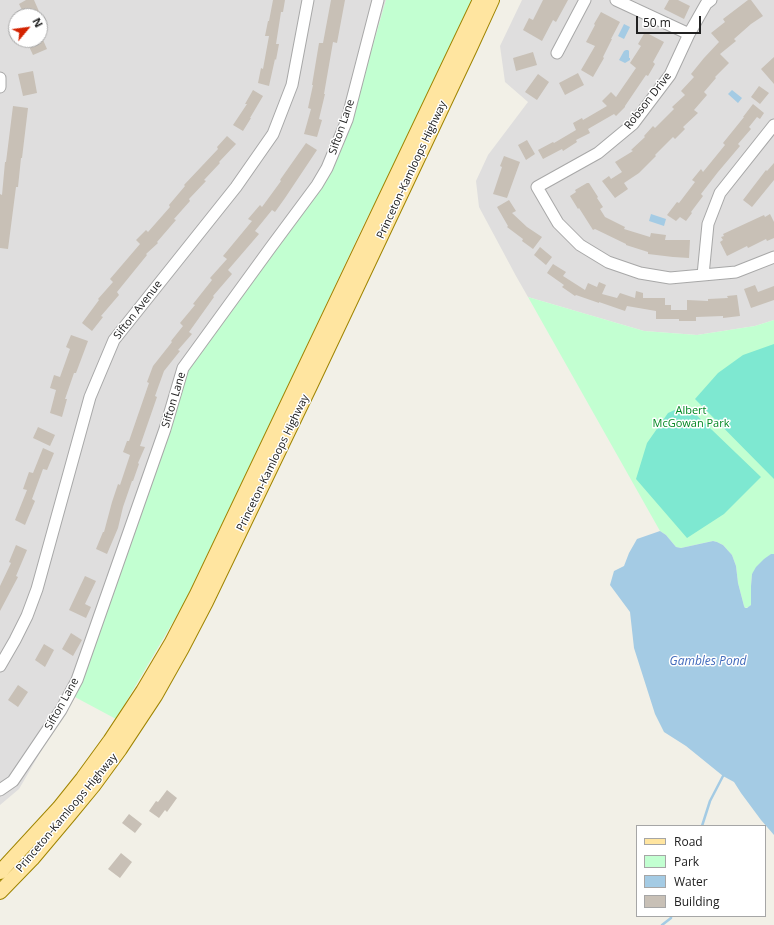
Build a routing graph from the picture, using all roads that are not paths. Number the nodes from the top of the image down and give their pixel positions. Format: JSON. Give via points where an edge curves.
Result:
{"nodes":[{"id":1,"x":308,"y":0,"type":"edge"},
{"id":2,"x":378,"y":0,"type":"edge"},
{"id":3,"x":480,"y":0,"type":"edge"},
{"id":4,"x":492,"y":0,"type":"edge"},
{"id":5,"x":586,"y":0,"type":"edge"},
{"id":6,"x":616,"y":0,"type":"edge"},
{"id":7,"x":711,"y":0,"type":"edge"},
{"id":8,"x":690,"y":34,"type":"junction"},
{"id":9,"x":558,"y":53,"type":"dead end"},
{"id":10,"x":0,"y":78,"type":"edge"},
{"id":11,"x":0,"y":87,"type":"edge"},
{"id":12,"x":774,"y":126,"type":"edge"},
{"id":13,"x":774,"y":257,"type":"edge"},
{"id":14,"x":703,"y":275,"type":"junction"},
{"id":15,"x":0,"y":666,"type":"edge"},
{"id":16,"x":0,"y":790,"type":"edge"},
{"id":17,"x":0,"y":872,"type":"edge"},
{"id":18,"x":0,"y":892,"type":"edge"}],
"edges":[{"from":1,"to":15,"type":"street","name":"Sifton Avenue","via":[[292,85],[273,134],[236,187],[114,340],[90,398],[37,589],[27,616]]},
{"from":2,"to":16,"type":"street","name":"Sifton Lane","via":[[347,120],[327,168],[183,368],[165,430],[77,680],[61,710],[13,781]]},
{"from":3,"to":17,"type":"main road","name":"Princeton-Kamloops Highway","via":[[172,642],[143,691],[83,778]]},
{"from":4,"to":18,"type":"main road","name":"Princeton-Kamloops Highway","via":[[304,398],[182,648],[155,696],[115,755],[69,815]]},
{"from":5,"to":9,"type":"street"},
{"from":6,"to":8,"type":"street"},
{"from":7,"to":8,"type":"street","name":"Robson Drive","via":[[706,4]]},
{"from":8,"to":14,"type":"street","name":"Robson Drive","via":[[670,75],[632,124],[598,154],[536,187],[558,223],[580,245],[608,262],[640,273],[670,278]]},
{"from":10,"to":11,"type":"street"},
{"from":12,"to":14,"type":"street","via":[[720,194],[708,224]]},
{"from":13,"to":14,"type":"street","via":[[736,272]]}]}
